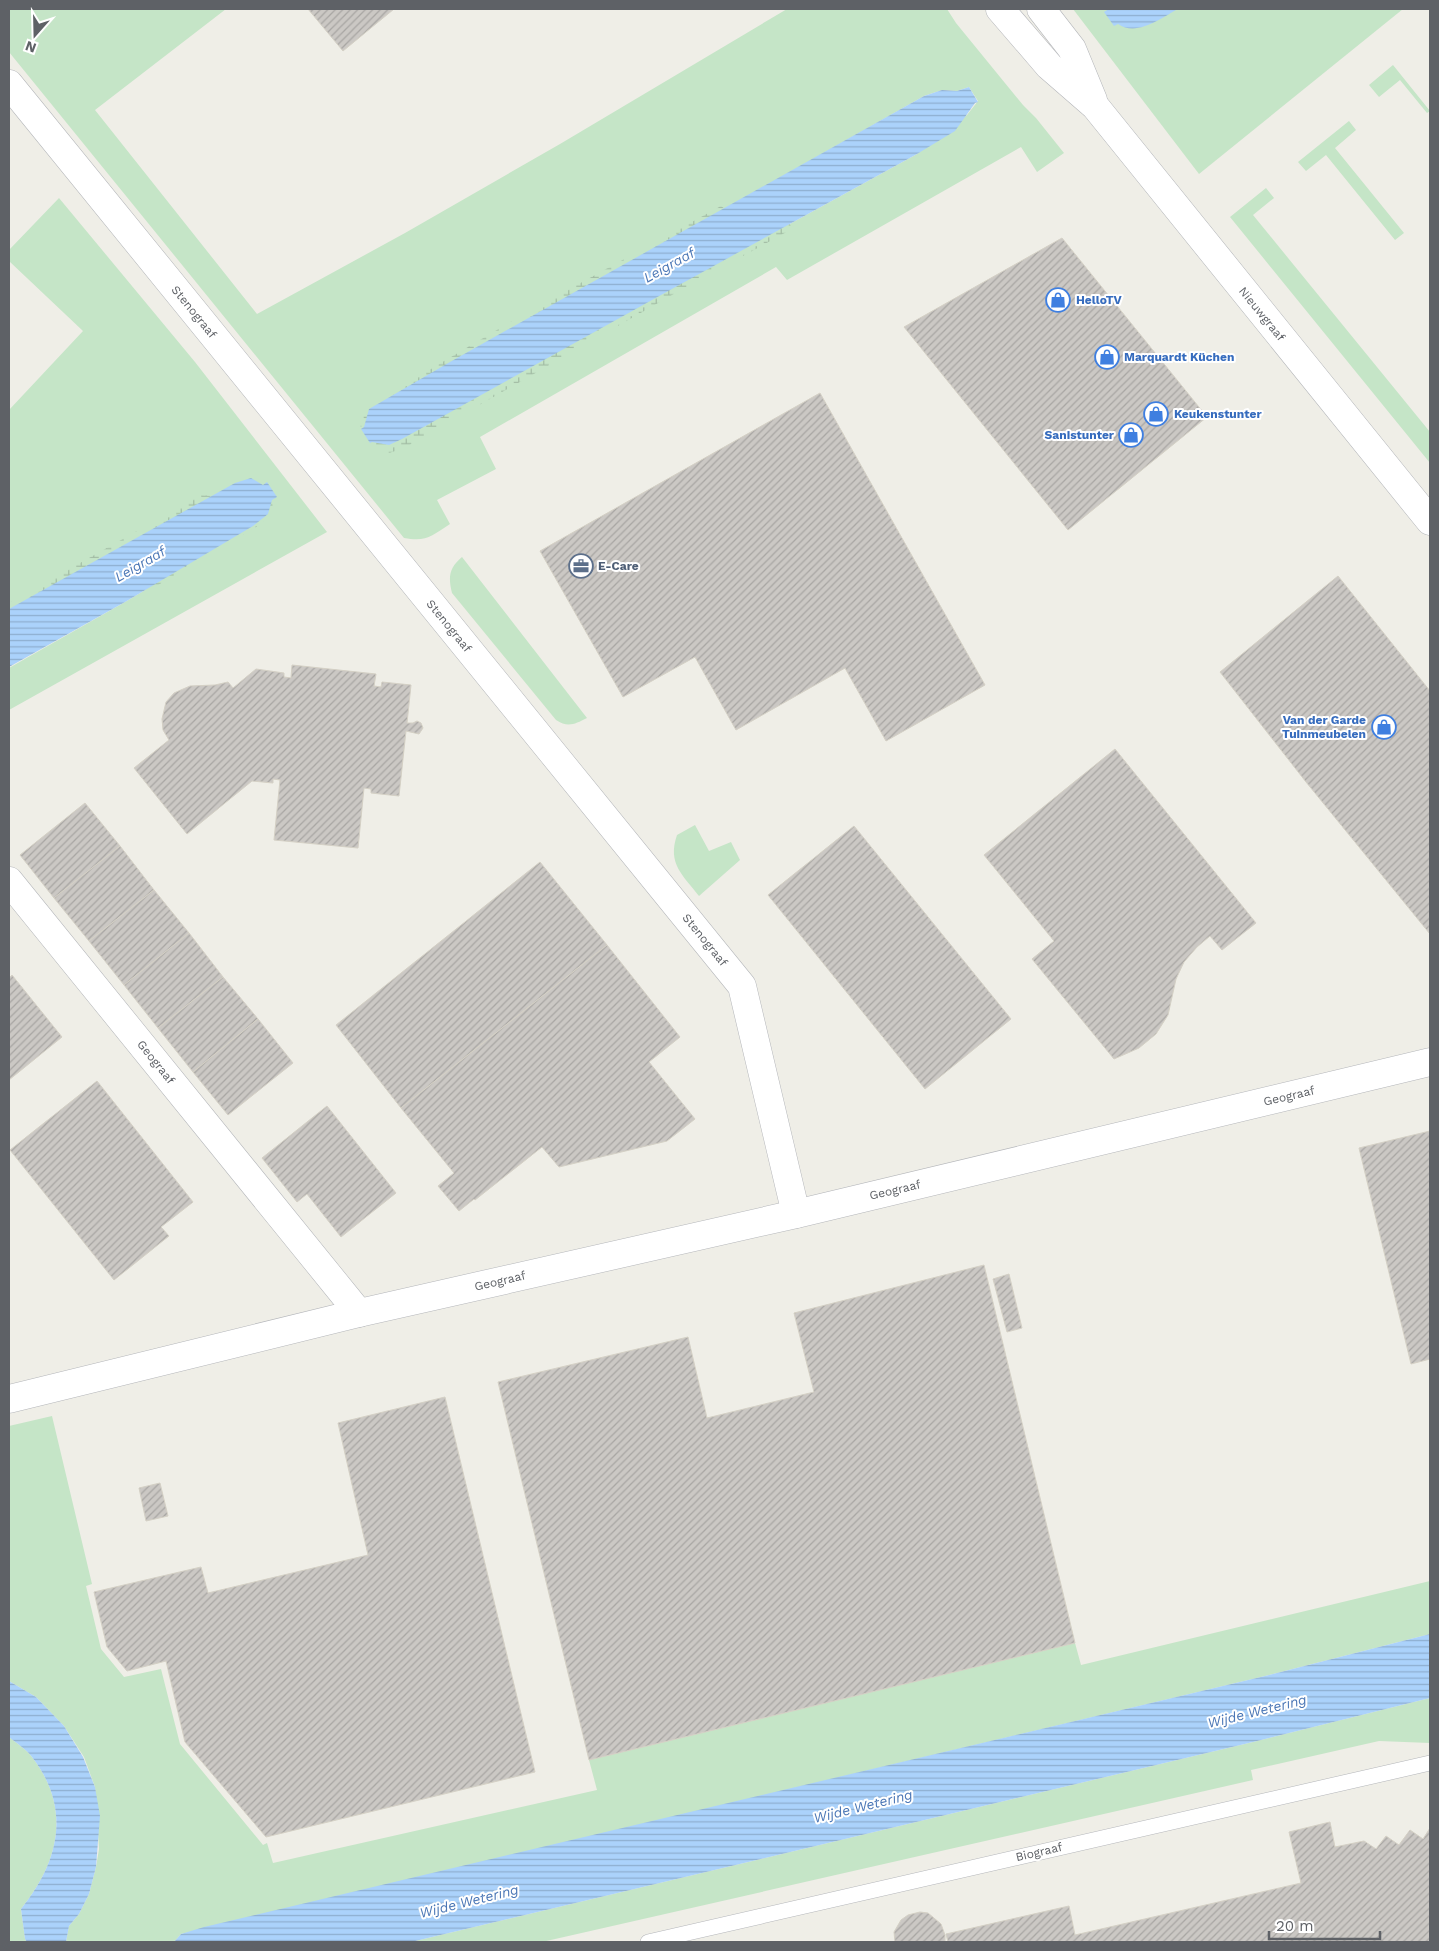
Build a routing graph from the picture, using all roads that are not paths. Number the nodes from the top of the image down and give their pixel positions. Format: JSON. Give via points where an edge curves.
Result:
{"nodes":[{"id":1,"x":1000,"y":9,"type":"edge"},
{"id":2,"x":1041,"y":9,"type":"edge"},
{"id":3,"x":9,"y":84,"type":"edge"},
{"id":4,"x":1095,"y":106,"type":"junction"},
{"id":5,"x":1430,"y":521,"type":"edge"},
{"id":6,"x":9,"y":881,"type":"edge"},
{"id":7,"x":1430,"y":1062,"type":"edge"},
{"id":8,"x":796,"y":1214,"type":"junction"},
{"id":9,"x":359,"y":1313,"type":"junction"},
{"id":10,"x":9,"y":1398,"type":"edge"},
{"id":11,"x":1430,"y":1763,"type":"edge"},
{"id":12,"x":648,"y":1942,"type":"edge"}],
"edges":[{"from":1,"to":4,"type":"street","name":"Nieuwgraaf","via":[[1049,66]]},
{"from":2,"to":4,"type":"street","name":"Nieuwgraaf","via":[[1072,49]]},
{"from":3,"to":8,"type":"street","name":"Stenograaf","via":[[742,986]]},
{"from":4,"to":5,"type":"street","name":"Nieuwgraaf"},
{"from":6,"to":9,"type":"street","name":"Geograaf"},
{"from":7,"to":8,"type":"street","name":"Geograaf"},
{"from":8,"to":9,"type":"street","name":"Geograaf"},
{"from":9,"to":10,"type":"street","name":"Geograaf"},
{"from":11,"to":12,"type":"lane","name":"Biograaf"}]}
